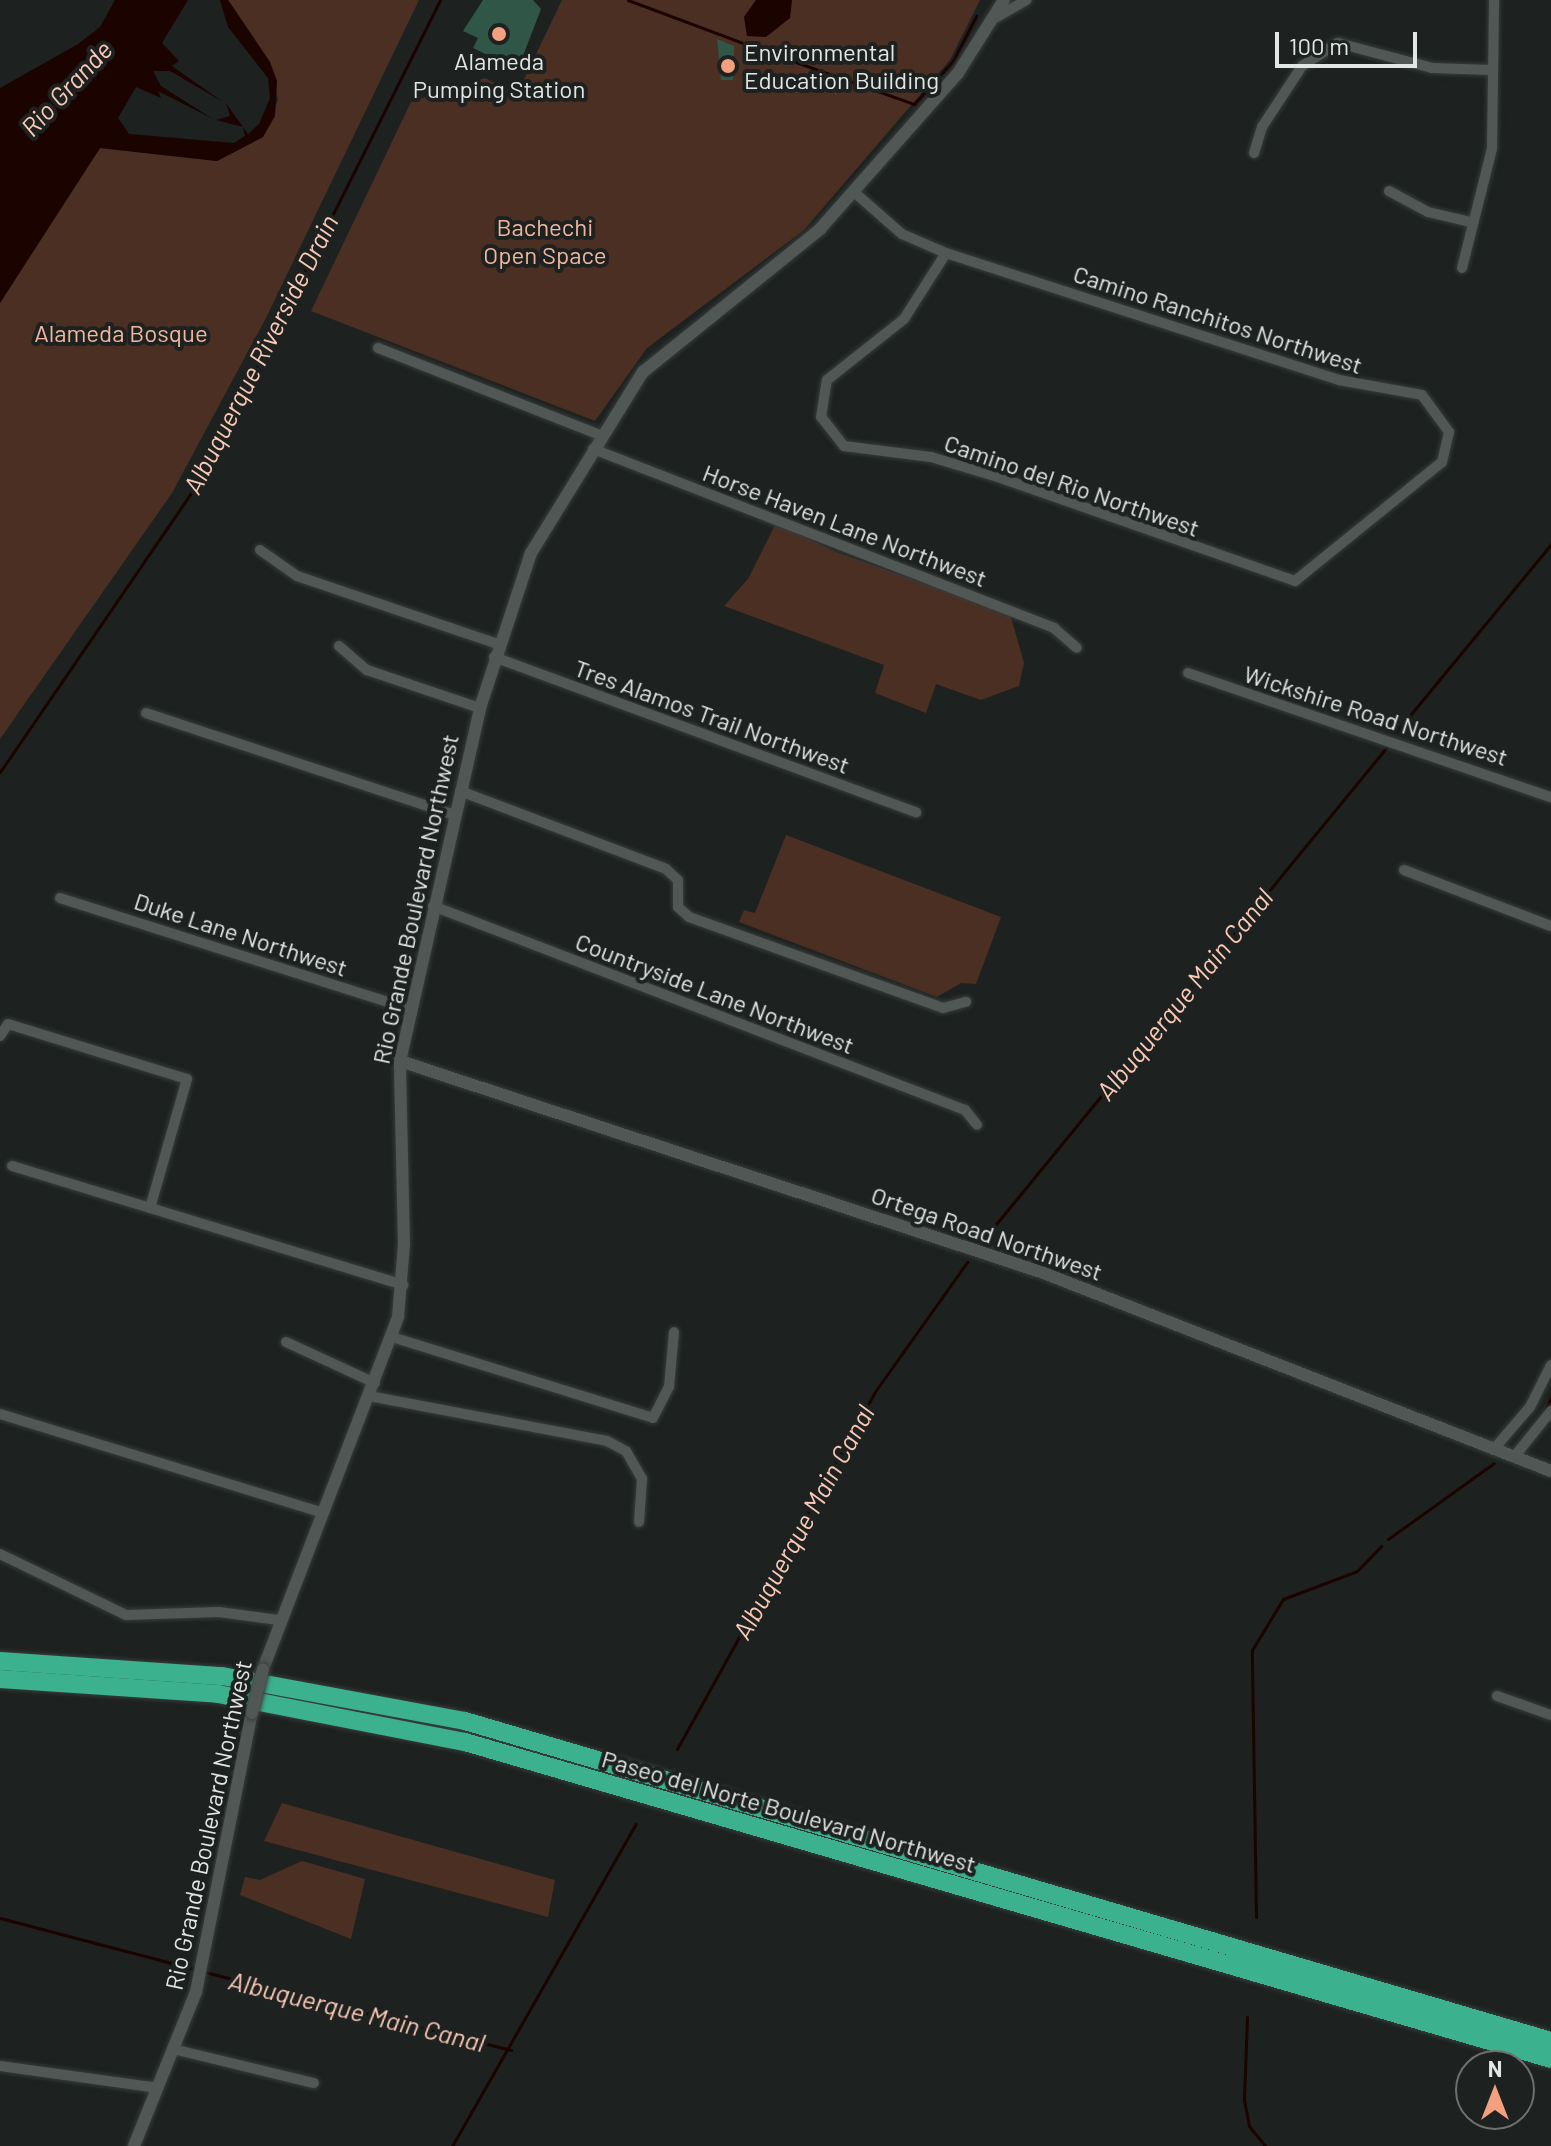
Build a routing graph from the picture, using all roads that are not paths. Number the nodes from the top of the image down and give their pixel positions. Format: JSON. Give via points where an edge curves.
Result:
{"nodes":[{"id":1,"x":1004,"y":0,"type":"edge"},
{"id":2,"x":1026,"y":0,"type":"edge"},
{"id":3,"x":1494,"y":0,"type":"edge"},
{"id":4,"x":997,"y":17,"type":"junction"},
{"id":5,"x":1491,"y":70,"type":"junction"},
{"id":6,"x":1254,"y":153,"type":"dead end"},
{"id":7,"x":1389,"y":191,"type":"dead end"},
{"id":8,"x":854,"y":192,"type":"junction"},
{"id":9,"x":1470,"y":222,"type":"junction"},
{"id":10,"x":946,"y":253,"type":"junction"},
{"id":11,"x":1462,"y":268,"type":"dead end"},
{"id":12,"x":378,"y":348,"type":"dead end"},
{"id":13,"x":600,"y":435,"type":"junction"},
{"id":14,"x":593,"y":449,"type":"junction"},
{"id":15,"x":260,"y":550,"type":"dead end"},
{"id":16,"x":1295,"y":581,"type":"joint"},
{"id":17,"x":339,"y":646,"type":"dead end"},
{"id":18,"x":1077,"y":648,"type":"dead end"},
{"id":19,"x":496,"y":650,"type":"junction"},
{"id":20,"x":1188,"y":673,"type":"dead end"},
{"id":21,"x":480,"y":708,"type":"junction"},
{"id":22,"x":146,"y":713,"type":"dead end"},
{"id":23,"x":460,"y":791,"type":"junction"},
{"id":24,"x":1551,"y":797,"type":"edge"},
{"id":25,"x":916,"y":812,"type":"dead end"},
{"id":26,"x":455,"y":815,"type":"junction"},
{"id":27,"x":1404,"y":870,"type":"dead end"},
{"id":28,"x":60,"y":898,"type":"dead end"},
{"id":29,"x":433,"y":906,"type":"junction"},
{"id":30,"x":1551,"y":926,"type":"edge"},
{"id":31,"x":966,"y":1002,"type":"dead end"},
{"id":32,"x":410,"y":1009,"type":"junction"},
{"id":33,"x":0,"y":1036,"type":"edge"},
{"id":34,"x":400,"y":1061,"type":"junction"},
{"id":35,"x":977,"y":1125,"type":"dead end"},
{"id":36,"x":12,"y":1166,"type":"dead end"},
{"id":37,"x":150,"y":1208,"type":"junction"},
{"id":38,"x":403,"y":1285,"type":"junction"},
{"id":39,"x":674,"y":1332,"type":"dead end"},
{"id":40,"x":392,"y":1337,"type":"junction"},
{"id":41,"x":286,"y":1342,"type":"dead end"},
{"id":42,"x":1551,"y":1365,"type":"edge"},
{"id":43,"x":375,"y":1383,"type":"junction"},
{"id":44,"x":369,"y":1396,"type":"junction"},
{"id":45,"x":1551,"y":1411,"type":"edge"},
{"id":46,"x":0,"y":1414,"type":"edge"},
{"id":47,"x":1493,"y":1450,"type":"junction"},
{"id":48,"x":1514,"y":1457,"type":"junction"},
{"id":49,"x":1551,"y":1471,"type":"edge"},
{"id":50,"x":321,"y":1512,"type":"junction"},
{"id":51,"x":639,"y":1522,"type":"dead end"},
{"id":52,"x":0,"y":1554,"type":"edge"},
{"id":53,"x":278,"y":1620,"type":"junction"},
{"id":54,"x":0,"y":1661,"type":"edge"},
{"id":55,"x":0,"y":1679,"type":"edge"},
{"id":56,"x":1497,"y":1696,"type":"dead end"},
{"id":57,"x":1551,"y":1715,"type":"edge"},
{"id":58,"x":1551,"y":2041,"type":"edge"},
{"id":59,"x":173,"y":2049,"type":"junction"},
{"id":60,"x":1551,"y":2059,"type":"edge"},
{"id":61,"x":0,"y":2066,"type":"edge"},
{"id":62,"x":314,"y":2083,"type":"dead end"},
{"id":63,"x":158,"y":2088,"type":"junction"},
{"id":64,"x":134,"y":2146,"type":"edge"}],
"edges":[{"from":1,"to":4,"type":"street","name":"Rio Grande Boulevard Northwest"},
{"from":2,"to":4,"type":"street"},
{"from":3,"to":5,"type":"street"},
{"from":4,"to":8,"type":"street","name":"Rio Grande Boulevard Northwest","via":[[958,73]]},
{"from":5,"to":6,"type":"street","via":[[1432,68],[1338,43],[1302,66],[1262,127]]},
{"from":5,"to":9,"type":"street","via":[[1492,149]]},
{"from":7,"to":9,"type":"street","via":[[1428,212]]},
{"from":8,"to":10,"type":"street","name":"Camino Ranchitos Northwest","via":[[902,234]]},
{"from":8,"to":13,"type":"street","name":"Rio Grande Boulevard Northwest","via":[[780,262],[665,349]]},
{"from":9,"to":11,"type":"street"},
{"from":10,"to":16,"type":"street","name":"Camino del Rio Northwest","via":[[904,319],[827,380],[821,417],[832,436],[857,449],[931,457],[998,477]]},
{"from":10,"to":16,"type":"street","name":"Camino Ranchitos Northwest","via":[[1339,380],[1406,389],[1436,407],[1449,432],[1433,475]]},
{"from":12,"to":13,"type":"street"},
{"from":13,"to":14,"type":"street","name":"Rio Grande Boulevard Northwest"},
{"from":14,"to":18,"type":"street","name":"Horse Haven Lane Northwest","via":[[1054,628]]},
{"from":14,"to":19,"type":"street","name":"Rio Grande Boulevard Northwest","via":[[531,553]]},
{"from":15,"to":19,"type":"street","name":"Tres Alamos Trail Northwest","via":[[297,576]]},
{"from":17,"to":21,"type":"street","via":[[367,670]]},
{"from":19,"to":21,"type":"street","name":"Rio Grande Boulevard Northwest"},
{"from":19,"to":25,"type":"street","name":"Tres Alamos Trail Northwest"},
{"from":20,"to":24,"type":"street","name":"Wickshire Road Northwest"},
{"from":21,"to":23,"type":"street","name":"Rio Grande Boulevard Northwest"},
{"from":22,"to":26,"type":"street"},
{"from":23,"to":26,"type":"street","name":"Rio Grande Boulevard Northwest"},
{"from":23,"to":31,"type":"street","via":[[666,869],[678,880],[678,907],[689,917],[943,1008]]},
{"from":26,"to":29,"type":"street","name":"Rio Grande Boulevard Northwest"},
{"from":27,"to":30,"type":"street"},
{"from":28,"to":32,"type":"street","name":"Duke Lane Northwest"},
{"from":29,"to":32,"type":"street","name":"Rio Grande Boulevard Northwest"},
{"from":29,"to":35,"type":"street","name":"Countryside Lane Northwest","via":[[965,1110]]},
{"from":32,"to":34,"type":"street","name":"Rio Grande Boulevard Northwest"},
{"from":33,"to":37,"type":"street","via":[[8,1024],[187,1079]]},
{"from":34,"to":38,"type":"street","name":"Rio Grande Boulevard Northwest"},
{"from":34,"to":47,"type":"street","name":"Ortega Road Northwest","via":[[1041,1272]]},
{"from":36,"to":37,"type":"street"},
{"from":37,"to":38,"type":"street"},
{"from":38,"to":40,"type":"street","name":"Rio Grande Boulevard Northwest"},
{"from":39,"to":40,"type":"street","via":[[669,1387],[653,1418]]},
{"from":40,"to":43,"type":"street","name":"Rio Grande Boulevard Northwest"},
{"from":41,"to":43,"type":"street"},
{"from":42,"to":47,"type":"street","via":[[1530,1407]]},
{"from":43,"to":44,"type":"street","name":"Rio Grande Boulevard Northwest"},
{"from":44,"to":50,"type":"street","name":"Rio Grande Boulevard Northwest"},
{"from":44,"to":51,"type":"street","via":[[607,1441],[626,1451],[642,1479]]},
{"from":45,"to":48,"type":"street"},
{"from":46,"to":50,"type":"street"},
{"from":47,"to":48,"type":"street","name":"Ortega Road Northwest"},
{"from":48,"to":49,"type":"street","name":"Ortega Road Northwest"},
{"from":50,"to":53,"type":"street","name":"Rio Grande Boulevard Northwest"},
{"from":52,"to":53,"type":"street","via":[[126,1615],[219,1612]]},
{"from":53,"to":59,"type":"street","name":"Rio Grande Boulevard Northwest","bridge":true,"via":[[252,1713],[202,1971]]},
{"from":54,"to":58,"type":"highway","name":"Paseo del Norte Boulevard Northwest","via":[[222,1676],[465,1721]]},
{"from":55,"to":60,"type":"highway","name":"Paseo del Norte Boulevard Northwest","via":[[218,1694],[465,1742]]},
{"from":56,"to":57,"type":"street"},
{"from":59,"to":62,"type":"street"},
{"from":59,"to":63,"type":"street","name":"Rio Grande Boulevard Northwest"},
{"from":61,"to":63,"type":"street"},
{"from":63,"to":64,"type":"street","name":"Rio Grande Boulevard Northwest"}]}
